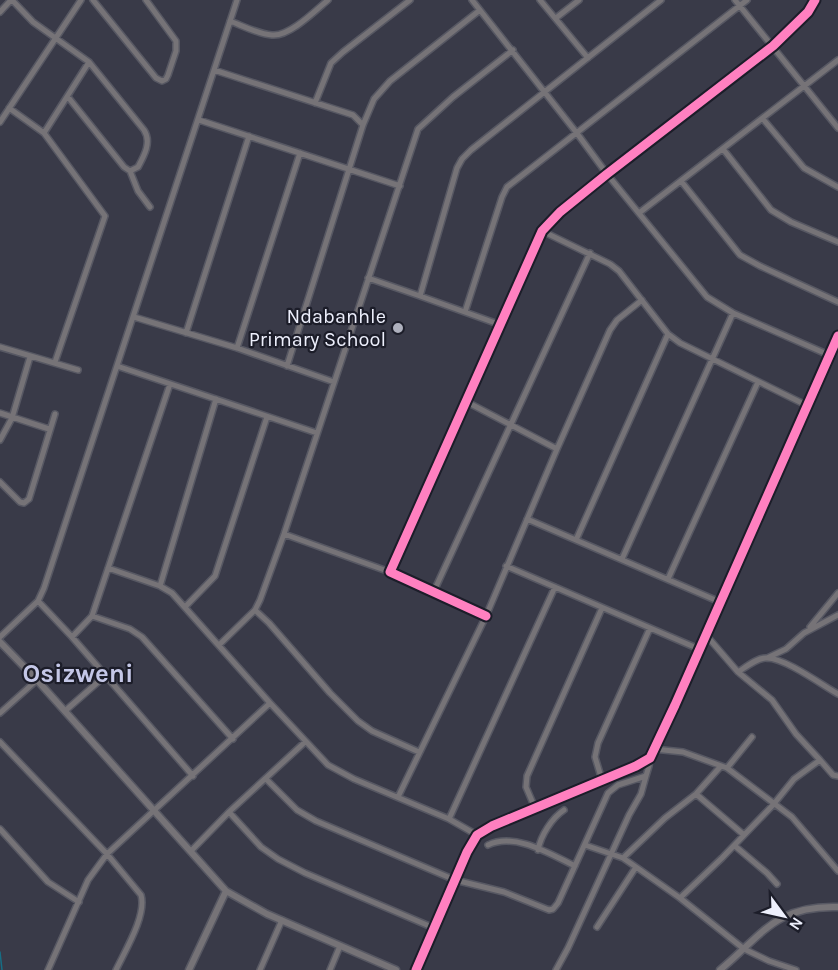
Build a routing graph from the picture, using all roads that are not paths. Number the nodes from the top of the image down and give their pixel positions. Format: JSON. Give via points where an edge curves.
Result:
{"nodes":[{"id":1,"x":12,"y":0,"type":"edge"},
{"id":2,"x":81,"y":0,"type":"edge"},
{"id":3,"x":93,"y":0,"type":"edge"},
{"id":4,"x":146,"y":0,"type":"edge"},
{"id":5,"x":237,"y":0,"type":"edge"},
{"id":6,"x":328,"y":0,"type":"edge"},
{"id":7,"x":410,"y":0,"type":"edge"},
{"id":8,"x":472,"y":0,"type":"edge"},
{"id":9,"x":540,"y":0,"type":"edge"},
{"id":10,"x":579,"y":0,"type":"edge"},
{"id":11,"x":661,"y":0,"type":"edge"},
{"id":12,"x":747,"y":0,"type":"edge"},
{"id":13,"x":816,"y":0,"type":"edge"},
{"id":14,"x":737,"y":3,"type":"edge"},
{"id":15,"x":480,"y":10,"type":"junction"},
{"id":16,"x":0,"y":12,"type":"edge"},
{"id":17,"x":556,"y":18,"type":"junction"},
{"id":18,"x":230,"y":21,"type":"junction"},
{"id":19,"x":56,"y":39,"type":"junction"},
{"id":20,"x":773,"y":46,"type":"junction"},
{"id":21,"x":513,"y":50,"type":"junction"},
{"id":22,"x":588,"y":58,"type":"junction"},
{"id":23,"x":838,"y":60,"type":"edge"},
{"id":24,"x":90,"y":62,"type":"junction"},
{"id":25,"x":214,"y":70,"type":"junction"},
{"id":26,"x":804,"y":86,"type":"junction"},
{"id":27,"x":545,"y":92,"type":"junction"},
{"id":28,"x":68,"y":97,"type":"junction"},
{"id":29,"x":315,"y":104,"type":"junction"},
{"id":30,"x":9,"y":108,"type":"junction"},
{"id":31,"x":368,"y":111,"type":"junction"},
{"id":32,"x":353,"y":115,"type":"junction"},
{"id":33,"x":763,"y":118,"type":"junction"},
{"id":34,"x":199,"y":120,"type":"junction"},
{"id":35,"x":0,"y":122,"type":"edge"},
{"id":36,"x":363,"y":125,"type":"junction"},
{"id":37,"x":838,"y":128,"type":"edge"},
{"id":38,"x":576,"y":132,"type":"junction"},
{"id":39,"x":44,"y":133,"type":"junction"},
{"id":40,"x":249,"y":136,"type":"junction"},
{"id":41,"x":723,"y":149,"type":"junction"},
{"id":42,"x":300,"y":153,"type":"junction"},
{"id":43,"x":349,"y":170,"type":"junction"},
{"id":44,"x":130,"y":171,"type":"junction"},
{"id":45,"x":607,"y":174,"type":"junction"},
{"id":46,"x":681,"y":181,"type":"junction"},
{"id":47,"x":399,"y":186,"type":"junction"},
{"id":48,"x":838,"y":187,"type":"edge"},
{"id":49,"x":150,"y":207,"type":"dead end"},
{"id":50,"x":639,"y":213,"type":"junction"},
{"id":51,"x":542,"y":231,"type":"junction"},
{"id":52,"x":838,"y":242,"type":"edge"},
{"id":53,"x":590,"y":253,"type":"junction"},
{"id":54,"x":368,"y":278,"type":"junction"},
{"id":55,"x":420,"y":296,"type":"junction"},
{"id":56,"x":642,"y":300,"type":"junction"},
{"id":57,"x":838,"y":302,"type":"edge"},
{"id":58,"x":465,"y":312,"type":"junction"},
{"id":59,"x":733,"y":312,"type":"junction"},
{"id":60,"x":134,"y":317,"type":"junction"},
{"id":61,"x":501,"y":325,"type":"junction"},
{"id":62,"x":186,"y":333,"type":"junction"},
{"id":63,"x":668,"y":334,"type":"junction"},
{"id":64,"x":838,"y":336,"type":"edge"},
{"id":65,"x":0,"y":347,"type":"edge"},
{"id":66,"x":237,"y":348,"type":"junction"},
{"id":67,"x":829,"y":355,"type":"junction"},
{"id":68,"x":30,"y":357,"type":"junction"},
{"id":69,"x":712,"y":361,"type":"junction"},
{"id":70,"x":55,"y":362,"type":"junction"},
{"id":71,"x":117,"y":366,"type":"junction"},
{"id":72,"x":287,"y":366,"type":"junction"},
{"id":73,"x":78,"y":370,"type":"dead end"},
{"id":74,"x":334,"y":382,"type":"junction"},
{"id":75,"x":758,"y":382,"type":"junction"},
{"id":76,"x":170,"y":384,"type":"junction"},
{"id":77,"x":216,"y":399,"type":"junction"},
{"id":78,"x":465,"y":401,"type":"junction"},
{"id":79,"x":806,"y":405,"type":"junction"},
{"id":80,"x":0,"y":413,"type":"edge"},
{"id":81,"x":55,"y":414,"type":"dead end"},
{"id":82,"x":267,"y":417,"type":"junction"},
{"id":83,"x":12,"y":418,"type":"junction"},
{"id":84,"x":511,"y":424,"type":"junction"},
{"id":85,"x":49,"y":429,"type":"junction"},
{"id":86,"x":317,"y":433,"type":"junction"},
{"id":87,"x":0,"y":441,"type":"edge"},
{"id":88,"x":557,"y":449,"type":"junction"},
{"id":89,"x":0,"y":482,"type":"edge"},
{"id":90,"x":527,"y":519,"type":"junction"},
{"id":91,"x":284,"y":534,"type":"junction"},
{"id":92,"x":576,"y":540,"type":"junction"},
{"id":93,"x":622,"y":559,"type":"junction"},
{"id":94,"x":506,"y":566,"type":"junction"},
{"id":95,"x":108,"y":568,"type":"junction"},
{"id":96,"x":390,"y":572,"type":"junction"},
{"id":97,"x":668,"y":579,"type":"junction"},
{"id":98,"x":160,"y":586,"type":"junction"},
{"id":99,"x":555,"y":587,"type":"junction"},
{"id":100,"x":435,"y":591,"type":"junction"},
{"id":101,"x":838,"y":593,"type":"edge"},
{"id":102,"x":832,"y":600,"type":"junction"},
{"id":103,"x":38,"y":602,"type":"junction"},
{"id":104,"x":720,"y":602,"type":"junction"},
{"id":105,"x":185,"y":607,"type":"junction"},
{"id":106,"x":602,"y":608,"type":"junction"},
{"id":107,"x":255,"y":610,"type":"junction"},
{"id":108,"x":837,"y":615,"type":"edge"},
{"id":109,"x":92,"y":616,"type":"junction"},
{"id":110,"x":486,"y":616,"type":"junction"},
{"id":111,"x":650,"y":628,"type":"junction"},
{"id":112,"x":808,"y":630,"type":"junction"},
{"id":113,"x":706,"y":635,"type":"junction"},
{"id":114,"x":0,"y":637,"type":"edge"},
{"id":115,"x":72,"y":637,"type":"junction"},
{"id":116,"x":0,"y":642,"type":"edge"},
{"id":117,"x":219,"y":645,"type":"junction"},
{"id":118,"x":699,"y":649,"type":"junction"},
{"id":119,"x":767,"y":658,"type":"junction"},
{"id":120,"x":738,"y":672,"type":"junction"},
{"id":121,"x":106,"y":675,"type":"junction"},
{"id":122,"x":37,"y":680,"type":"junction"},
{"id":123,"x":838,"y":694,"type":"edge"},
{"id":124,"x":270,"y":703,"type":"junction"},
{"id":125,"x":65,"y":711,"type":"junction"},
{"id":126,"x":0,"y":713,"type":"edge"},
{"id":127,"x":752,"y":737,"type":"dead end"},
{"id":128,"x":233,"y":739,"type":"junction"},
{"id":129,"x":0,"y":742,"type":"edge"},
{"id":130,"x":306,"y":742,"type":"junction"},
{"id":131,"x":654,"y":749,"type":"junction"},
{"id":132,"x":419,"y":752,"type":"junction"},
{"id":133,"x":650,"y":758,"type":"junction"},
{"id":134,"x":820,"y":760,"type":"junction"},
{"id":135,"x":724,"y":767,"type":"junction"},
{"id":136,"x":193,"y":776,"type":"junction"},
{"id":137,"x":646,"y":776,"type":"junction"},
{"id":138,"x":838,"y":776,"type":"edge"},
{"id":139,"x":266,"y":779,"type":"junction"},
{"id":140,"x":602,"y":780,"type":"junction"},
{"id":141,"x":696,"y":794,"type":"junction"},
{"id":142,"x":398,"y":797,"type":"junction"},
{"id":143,"x":773,"y":805,"type":"junction"},
{"id":144,"x":535,"y":808,"type":"junction"},
{"id":145,"x":564,"y":810,"type":"dead end"},
{"id":146,"x":155,"y":811,"type":"junction"},
{"id":147,"x":229,"y":812,"type":"junction"},
{"id":148,"x":449,"y":819,"type":"junction"},
{"id":149,"x":0,"y":830,"type":"edge"},
{"id":150,"x":744,"y":835,"type":"junction"},
{"id":151,"x":477,"y":836,"type":"junction"},
{"id":152,"x":488,"y":845,"type":"dead end"},
{"id":153,"x":585,"y":845,"type":"junction"},
{"id":154,"x":735,"y":846,"type":"junction"},
{"id":155,"x":538,"y":850,"type":"junction"},
{"id":156,"x":191,"y":851,"type":"junction"},
{"id":157,"x":107,"y":854,"type":"junction"},
{"id":158,"x":612,"y":855,"type":"junction"},
{"id":159,"x":623,"y":858,"type":"junction"},
{"id":160,"x":575,"y":866,"type":"junction"},
{"id":161,"x":636,"y":867,"type":"junction"},
{"id":162,"x":838,"y":871,"type":"edge"},
{"id":163,"x":455,"y":880,"type":"junction"},
{"id":164,"x":777,"y":884,"type":"dead end"},
{"id":165,"x":226,"y":891,"type":"junction"},
{"id":166,"x":680,"y":898,"type":"junction"},
{"id":167,"x":79,"y":902,"type":"junction"},
{"id":168,"x":838,"y":907,"type":"edge"},
{"id":169,"x":282,"y":920,"type":"junction"},
{"id":170,"x":597,"y":927,"type":"dead end"},
{"id":171,"x":434,"y":928,"type":"junction"},
{"id":172,"x":340,"y":946,"type":"junction"},
{"id":173,"x":744,"y":949,"type":"junction"},
{"id":174,"x":48,"y":970,"type":"edge"},
{"id":175,"x":116,"y":970,"type":"edge"},
{"id":176,"x":189,"y":970,"type":"edge"},
{"id":177,"x":260,"y":970,"type":"edge"},
{"id":178,"x":330,"y":970,"type":"edge"},
{"id":179,"x":396,"y":970,"type":"edge"},
{"id":180,"x":416,"y":970,"type":"edge"},
{"id":181,"x":556,"y":970,"type":"edge"},
{"id":182,"x":720,"y":970,"type":"edge"},
{"id":183,"x":794,"y":970,"type":"edge"}],
"edges":[{"from":1,"to":16,"type":"street"},
{"from":1,"to":19,"type":"street"},
{"from":2,"to":19,"type":"street"},
{"from":3,"to":4,"type":"street","via":[[162,81],[168,75],[176,41]]},
{"from":5,"to":18,"type":"street"},
{"from":6,"to":18,"type":"street","via":[[279,35]]},
{"from":7,"to":29,"type":"street","via":[[336,58]]},
{"from":8,"to":15,"type":"street"},
{"from":9,"to":17,"type":"street"},
{"from":10,"to":17,"type":"street"},
{"from":11,"to":22,"type":"street"},
{"from":12,"to":14,"type":"street"},
{"from":13,"to":20,"type":"street"},
{"from":14,"to":20,"type":"street"},
{"from":14,"to":38,"type":"street"},
{"from":15,"to":21,"type":"street"},
{"from":15,"to":31,"type":"street","via":[[390,81]]},
{"from":17,"to":22,"type":"street"},
{"from":18,"to":25,"type":"street"},
{"from":19,"to":24,"type":"street"},
{"from":19,"to":30,"type":"street"},
{"from":20,"to":26,"type":"street"},
{"from":20,"to":45,"type":"street"},
{"from":21,"to":27,"type":"street"},
{"from":21,"to":47,"type":"street","via":[[418,129]]},
{"from":22,"to":27,"type":"street"},
{"from":23,"to":26,"type":"street"},
{"from":24,"to":28,"type":"street"},
{"from":24,"to":44,"type":"street","via":[[148,135],[141,161]]},
{"from":25,"to":29,"type":"street"},
{"from":25,"to":34,"type":"street"},
{"from":26,"to":33,"type":"street"},
{"from":26,"to":37,"type":"street"},
{"from":27,"to":38,"type":"street"},
{"from":27,"to":55,"type":"street","via":[[462,159]]},
{"from":28,"to":39,"type":"street"},
{"from":28,"to":44,"type":"street"},
{"from":29,"to":32,"type":"street"},
{"from":30,"to":35,"type":"street"},
{"from":30,"to":39,"type":"street"},
{"from":31,"to":32,"type":"street"},
{"from":31,"to":36,"type":"street"},
{"from":32,"to":36,"type":"street"},
{"from":33,"to":41,"type":"street"},
{"from":33,"to":48,"type":"street","via":[[804,168]]},
{"from":34,"to":40,"type":"street"},
{"from":34,"to":60,"type":"street"},
{"from":36,"to":43,"type":"street"},
{"from":38,"to":45,"type":"street"},
{"from":38,"to":58,"type":"street","via":[[507,187]]},
{"from":39,"to":70,"type":"street","via":[[105,216]]},
{"from":40,"to":42,"type":"street"},
{"from":40,"to":62,"type":"street"},
{"from":41,"to":46,"type":"street"},
{"from":41,"to":52,"type":"street","via":[[771,210]]},
{"from":42,"to":43,"type":"street"},
{"from":42,"to":66,"type":"street"},
{"from":43,"to":47,"type":"street"},
{"from":43,"to":72,"type":"street"},
{"from":44,"to":49,"type":"street"},
{"from":45,"to":50,"type":"street"},
{"from":45,"to":51,"type":"street"},
{"from":46,"to":50,"type":"street"},
{"from":46,"to":57,"type":"street","via":[[740,255]]},
{"from":47,"to":54,"type":"street"},
{"from":50,"to":59,"type":"street","via":[[698,288]]},
{"from":51,"to":53,"type":"street"},
{"from":51,"to":61,"type":"street"},
{"from":53,"to":56,"type":"street","via":[[619,271]]},
{"from":53,"to":84,"type":"street"},
{"from":54,"to":55,"type":"street"},
{"from":54,"to":74,"type":"street"},
{"from":55,"to":58,"type":"street"},
{"from":56,"to":63,"type":"street"},
{"from":56,"to":88,"type":"street","via":[[613,325]]},
{"from":58,"to":61,"type":"street"},
{"from":59,"to":67,"type":"street"},
{"from":59,"to":69,"type":"street"},
{"from":60,"to":62,"type":"street"},
{"from":60,"to":71,"type":"street"},
{"from":61,"to":78,"type":"street"},
{"from":62,"to":66,"type":"street"},
{"from":63,"to":69,"type":"street"},
{"from":63,"to":92,"type":"street"},
{"from":64,"to":67,"type":"street"},
{"from":65,"to":68,"type":"street"},
{"from":66,"to":72,"type":"street"},
{"from":67,"to":79,"type":"street"},
{"from":68,"to":70,"type":"street"},
{"from":68,"to":83,"type":"street"},
{"from":69,"to":75,"type":"street"},
{"from":69,"to":93,"type":"street"},
{"from":70,"to":73,"type":"street"},
{"from":71,"to":76,"type":"street"},
{"from":71,"to":103,"type":"street"},
{"from":72,"to":74,"type":"street"},
{"from":74,"to":86,"type":"street"},
{"from":75,"to":79,"type":"street"},
{"from":75,"to":97,"type":"street"},
{"from":76,"to":77,"type":"street"},
{"from":76,"to":95,"type":"street"},
{"from":77,"to":82,"type":"street"},
{"from":77,"to":98,"type":"street"},
{"from":78,"to":84,"type":"street"},
{"from":78,"to":96,"type":"street"},
{"from":79,"to":104,"type":"street"},
{"from":80,"to":83,"type":"street"},
{"from":81,"to":85,"type":"street"},
{"from":82,"to":86,"type":"street"},
{"from":82,"to":105,"type":"street","via":[[215,576]]},
{"from":83,"to":85,"type":"street"},
{"from":83,"to":87,"type":"street"},
{"from":84,"to":88,"type":"street"},
{"from":84,"to":100,"type":"street"},
{"from":85,"to":89,"type":"street","via":[[28,501],[20,502]]},
{"from":86,"to":91,"type":"street"},
{"from":88,"to":90,"type":"street"},
{"from":90,"to":92,"type":"street"},
{"from":90,"to":94,"type":"street"},
{"from":91,"to":96,"type":"street"},
{"from":91,"to":107,"type":"street"},
{"from":92,"to":93,"type":"street"},
{"from":93,"to":97,"type":"street"},
{"from":94,"to":99,"type":"street"},
{"from":94,"to":110,"type":"street"},
{"from":95,"to":98,"type":"street"},
{"from":95,"to":109,"type":"street"},
{"from":96,"to":100,"type":"street"},
{"from":97,"to":104,"type":"street"},
{"from":98,"to":105,"type":"street"},
{"from":99,"to":106,"type":"street"},
{"from":99,"to":148,"type":"street"},
{"from":100,"to":110,"type":"street"},
{"from":101,"to":102,"type":"street"},
{"from":102,"to":108,"type":"street"},
{"from":102,"to":112,"type":"street"},
{"from":103,"to":114,"type":"street"},
{"from":103,"to":115,"type":"street"},
{"from":104,"to":113,"type":"street"},
{"from":105,"to":117,"type":"street"},
{"from":106,"to":111,"type":"street"},
{"from":106,"to":144,"type":"street","via":[[526,776]]},
{"from":107,"to":117,"type":"street"},
{"from":107,"to":132,"type":"street","via":[[358,722]]},
{"from":108,"to":112,"type":"street"},
{"from":109,"to":115,"type":"street"},
{"from":109,"to":128,"type":"street","via":[[142,637]]},
{"from":110,"to":132,"type":"street"},
{"from":111,"to":118,"type":"street"},
{"from":111,"to":140,"type":"street","via":[[598,743],[595,757]]},
{"from":112,"to":119,"type":"street","via":[[786,649]]},
{"from":113,"to":118,"type":"street"},
{"from":113,"to":120,"type":"street"},
{"from":115,"to":121,"type":"street"},
{"from":116,"to":122,"type":"street"},
{"from":117,"to":124,"type":"street"},
{"from":118,"to":131,"type":"street"},
{"from":119,"to":120,"type":"street"},
{"from":119,"to":123,"type":"street"},
{"from":120,"to":134,"type":"street","via":[[772,700]]},
{"from":121,"to":125,"type":"street"},
{"from":121,"to":136,"type":"street"},
{"from":122,"to":125,"type":"street"},
{"from":122,"to":126,"type":"street"},
{"from":124,"to":128,"type":"street"},
{"from":124,"to":130,"type":"street"},
{"from":125,"to":146,"type":"street"},
{"from":127,"to":135,"type":"street"},
{"from":128,"to":136,"type":"street"},
{"from":129,"to":157,"type":"street"},
{"from":130,"to":139,"type":"street"},
{"from":130,"to":142,"type":"street","via":[[328,765],[343,774]]},
{"from":131,"to":133,"type":"street"},
{"from":131,"to":135,"type":"street","via":[[683,752]]},
{"from":132,"to":142,"type":"street"},
{"from":133,"to":137,"type":"street"},
{"from":133,"to":140,"type":"street"},
{"from":134,"to":138,"type":"street","via":[[832,775]]},
{"from":134,"to":143,"type":"street","via":[[794,778]]},
{"from":135,"to":141,"type":"street"},
{"from":135,"to":143,"type":"street"},
{"from":136,"to":146,"type":"street"},
{"from":137,"to":153,"type":"street","via":[[618,784],[608,793]]},
{"from":137,"to":158,"type":"street"},
{"from":139,"to":147,"type":"street"},
{"from":139,"to":163,"type":"street","via":[[297,810],[311,818]]},
{"from":140,"to":144,"type":"street"},
{"from":141,"to":150,"type":"street"},
{"from":141,"to":159,"type":"street"},
{"from":142,"to":148,"type":"street"},
{"from":143,"to":150,"type":"street"},
{"from":143,"to":162,"type":"street","via":[[800,826]]},
{"from":144,"to":151,"type":"street"},
{"from":145,"to":155,"type":"street","via":[[548,827]]},
{"from":146,"to":156,"type":"street"},
{"from":146,"to":157,"type":"street"},
{"from":147,"to":156,"type":"street"},
{"from":147,"to":171,"type":"street","via":[[270,854]]},
{"from":148,"to":151,"type":"street"},
{"from":149,"to":167,"type":"street","via":[[48,882]]},
{"from":150,"to":154,"type":"street"},
{"from":151,"to":163,"type":"street"},
{"from":152,"to":155,"type":"street","via":[[501,840]]},
{"from":153,"to":158,"type":"street"},
{"from":153,"to":160,"type":"street"},
{"from":154,"to":164,"type":"street"},
{"from":154,"to":166,"type":"street"},
{"from":155,"to":160,"type":"street"},
{"from":156,"to":165,"type":"street"},
{"from":157,"to":167,"type":"street","via":[[88,880]]},
{"from":157,"to":175,"type":"street","via":[[143,902]]},
{"from":158,"to":159,"type":"street"},
{"from":158,"to":181,"type":"street"},
{"from":159,"to":161,"type":"street"},
{"from":160,"to":163,"type":"street","via":[[558,903],[549,910],[504,892]]},
{"from":161,"to":166,"type":"street"},
{"from":161,"to":170,"type":"street"},
{"from":163,"to":171,"type":"street"},
{"from":165,"to":169,"type":"street"},
{"from":165,"to":176,"type":"street"},
{"from":166,"to":173,"type":"street"},
{"from":167,"to":174,"type":"street"},
{"from":168,"to":173,"type":"street","via":[[801,910],[784,916],[763,929]]},
{"from":169,"to":172,"type":"street"},
{"from":169,"to":177,"type":"street"},
{"from":171,"to":180,"type":"street"},
{"from":172,"to":178,"type":"street"},
{"from":172,"to":179,"type":"street"},
{"from":173,"to":182,"type":"street"},
{"from":173,"to":183,"type":"street"}]}
